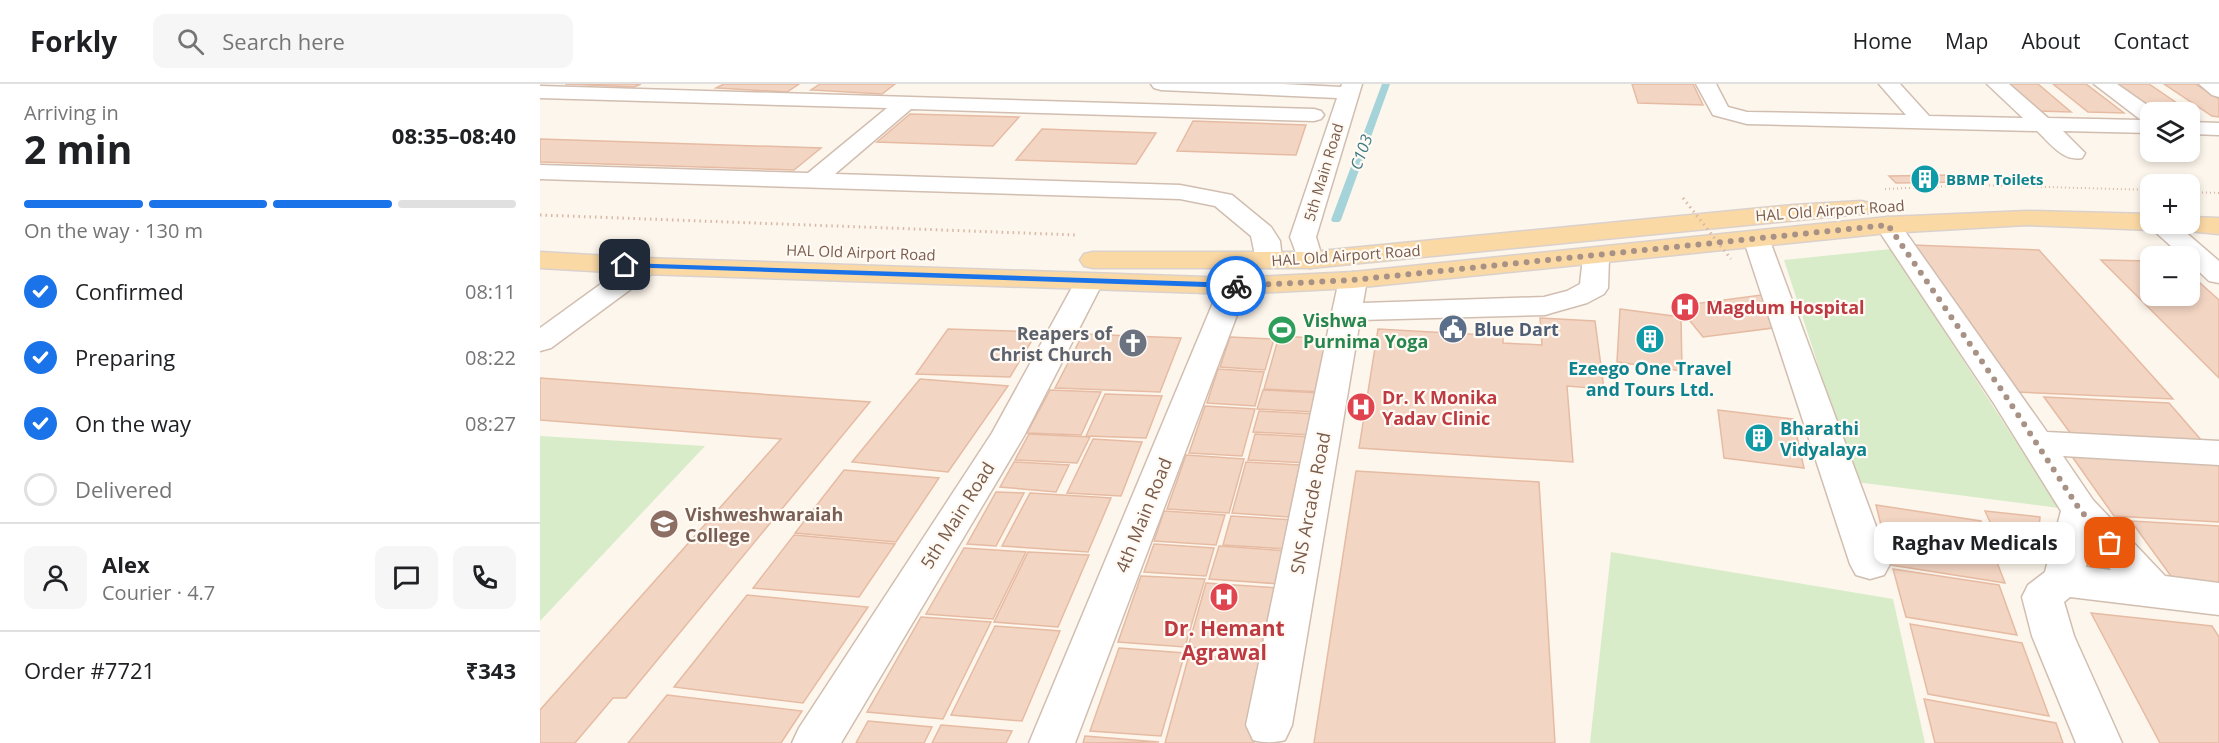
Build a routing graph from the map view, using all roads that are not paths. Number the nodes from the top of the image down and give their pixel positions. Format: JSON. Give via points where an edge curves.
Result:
{"nodes":[{"id":1,"x":1161,"y":84,"type":"edge"},
{"id":2,"x":1707,"y":84,"type":"edge"},
{"id":3,"x":1889,"y":84,"type":"edge"},
{"id":4,"x":1997,"y":84,"type":"edge"},
{"id":5,"x":2104,"y":84,"type":"edge"},
{"id":6,"x":2209,"y":84,"type":"edge"},
{"id":7,"x":1350,"y":88,"type":"edge"},
{"id":8,"x":2219,"y":91,"type":"edge"},
{"id":9,"x":540,"y":92,"type":"edge"},
{"id":10,"x":906,"y":103,"type":"junction"},
{"id":11,"x":2140,"y":110,"type":"edge"},
{"id":12,"x":1314,"y":115,"type":"dead end"},
{"id":13,"x":1923,"y":122,"type":"junction"},
{"id":14,"x":2043,"y":125,"type":"junction"},
{"id":15,"x":2140,"y":127,"type":"edge"},
{"id":16,"x":2200,"y":128,"type":"edge"},
{"id":17,"x":2219,"y":129,"type":"edge"},
{"id":18,"x":2074,"y":153,"type":"dead end"},
{"id":19,"x":540,"y":172,"type":"edge"},
{"id":20,"x":814,"y":180,"type":"junction"},
{"id":21,"x":2140,"y":206,"type":"edge"},
{"id":22,"x":2019,"y":210,"type":"junction"},
{"id":23,"x":2200,"y":213,"type":"edge"},
{"id":24,"x":2140,"y":221,"type":"edge"},
{"id":25,"x":2200,"y":223,"type":"edge"},
{"id":26,"x":2218,"y":223,"type":"edge"},
{"id":27,"x":1888,"y":225,"type":"junction"},
{"id":28,"x":2172,"y":234,"type":"edge"},
{"id":29,"x":540,"y":239,"type":"edge"},
{"id":30,"x":1757,"y":240,"type":"junction"},
{"id":31,"x":1596,"y":256,"type":"junction"},
{"id":32,"x":540,"y":260,"type":"edge"},
{"id":33,"x":1269,"y":260,"type":"junction"},
{"id":34,"x":1310,"y":260,"type":"junction"},
{"id":35,"x":644,"y":266,"type":"junction"},
{"id":36,"x":2219,"y":275,"type":"edge"},
{"id":37,"x":1089,"y":282,"type":"junction"},
{"id":38,"x":1234,"y":286,"type":"junction"},
{"id":39,"x":1349,"y":296,"type":"junction"},
{"id":40,"x":540,"y":342,"type":"edge"},
{"id":41,"x":2036,"y":443,"type":"junction"},
{"id":42,"x":2219,"y":453,"type":"edge"},
{"id":43,"x":2080,"y":510,"type":"junction"},
{"id":44,"x":1870,"y":564,"type":"dead end"},
{"id":45,"x":2063,"y":580,"type":"junction"},
{"id":46,"x":2154,"y":591,"type":"junction"},
{"id":47,"x":2219,"y":599,"type":"edge"},
{"id":48,"x":1269,"y":725,"type":"dead end"},
{"id":49,"x":815,"y":743,"type":"edge"},
{"id":50,"x":1052,"y":743,"type":"edge"},
{"id":51,"x":2099,"y":743,"type":"edge"}],
"edges":[{"from":1,"to":7,"type":"street"},
{"from":2,"to":13,"type":"street","via":[[1720,111],[1733,116]]},
{"from":3,"to":13,"type":"street"},
{"from":4,"to":14,"type":"street"},
{"from":5,"to":11,"type":"street"},
{"from":6,"to":8,"type":"street"},
{"from":7,"to":34,"type":"street","name":"5th Main Road","via":[[1303,237]]},
{"from":9,"to":10,"type":"street"},
{"from":10,"to":12,"type":"street"},
{"from":10,"to":20,"type":"street"},
{"from":13,"to":14,"type":"street"},
{"from":14,"to":15,"type":"street"},
{"from":14,"to":18,"type":"street"},
{"from":16,"to":17,"type":"street"},
{"from":19,"to":20,"type":"street"},
{"from":20,"to":33,"type":"street","via":[[1180,192],[1223,200],[1262,232]]},
{"from":21,"to":22,"type":"main road","name":"HAL Old Airport Road"},
{"from":22,"to":24,"type":"main road","name":"HAL Old Airport Road"},
{"from":22,"to":27,"type":"main road","name":"HAL Old Airport Road"},
{"from":22,"to":34,"type":"main road","name":"HAL Old Airport Road","via":[[1928,204],[1794,212]]},
{"from":23,"to":26,"type":"main road"},
{"from":25,"to":26,"type":"main road"},
{"from":27,"to":30,"type":"main road","name":"HAL Old Airport Road"},
{"from":27,"to":41,"type":"street"},
{"from":28,"to":36,"type":"street"},
{"from":29,"to":33,"type":"main road","name":"HAL Old Airport Road","via":[[1099,260]]},
{"from":30,"to":31,"type":"main road","name":"HAL Old Airport Road"},
{"from":30,"to":44,"type":"street"},
{"from":31,"to":39,"type":"main road","name":"HAL Old Airport Road"},
{"from":31,"to":39,"type":"street","via":[[1594,288],[1545,306]]},
{"from":32,"to":35,"type":"main road","name":"HAL Old Airport Road"},
{"from":33,"to":34,"type":"main road","name":"HAL Old Airport Road"},
{"from":35,"to":37,"type":"main road","name":"HAL Old Airport Road"},
{"from":35,"to":40,"type":"street"},
{"from":37,"to":38,"type":"main road","name":"HAL Old Airport Road"},
{"from":37,"to":49,"type":"street","name":"5th Main Road","via":[[1007,436]]},
{"from":38,"to":39,"type":"main road","name":"HAL Old Airport Road"},
{"from":38,"to":50,"type":"street","name":"4th Main Road"},
{"from":39,"to":48,"type":"street","name":"SNS Arcade Road"},
{"from":41,"to":42,"type":"street"},
{"from":41,"to":43,"type":"street"},
{"from":43,"to":45,"type":"street"},
{"from":43,"to":46,"type":"street"},
{"from":45,"to":46,"type":"street"},
{"from":45,"to":51,"type":"street","via":[[2042,597],[2053,636]]},
{"from":46,"to":47,"type":"street"}]}
